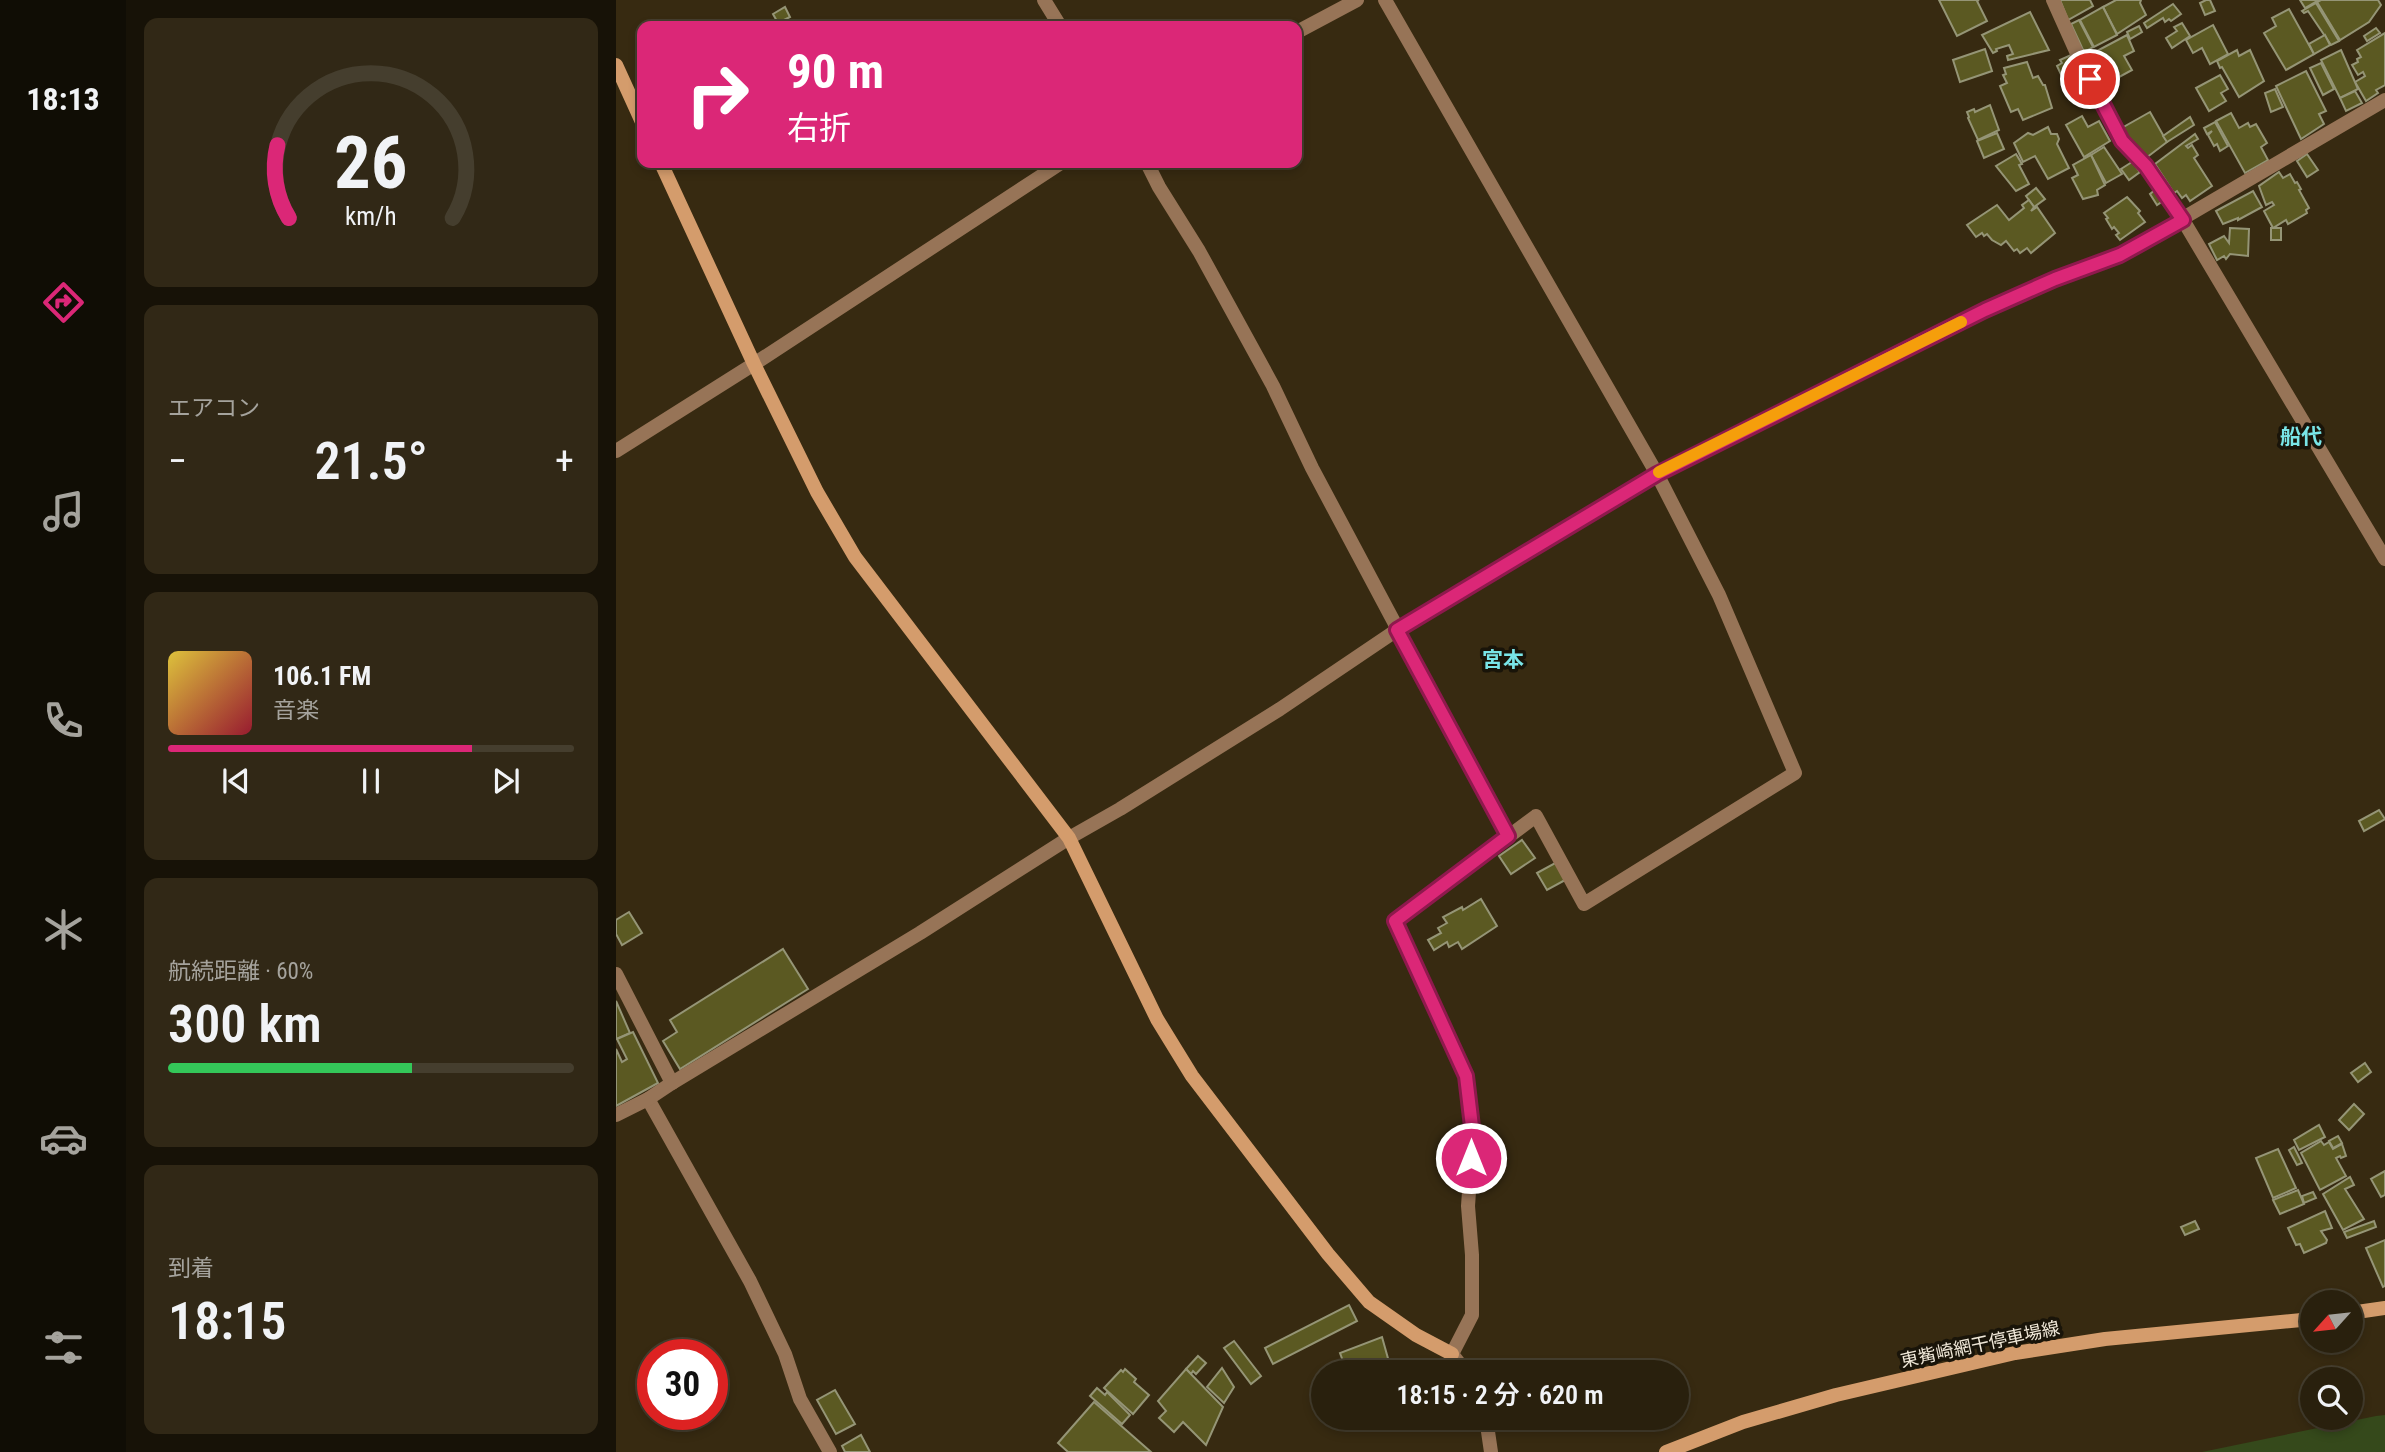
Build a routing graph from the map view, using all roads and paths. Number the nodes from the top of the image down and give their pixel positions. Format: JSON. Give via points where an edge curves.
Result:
{"nodes":[{"id":1,"x":1044,"y":0,"type":"edge"},
{"id":2,"x":1357,"y":0,"type":"edge"},
{"id":3,"x":1385,"y":0,"type":"edge"},
{"id":4,"x":2053,"y":0,"type":"edge"},
{"id":5,"x":1057,"y":21,"type":"edge"},
{"id":6,"x":1302,"y":29,"type":"edge"},
{"id":7,"x":616,"y":65,"type":"edge"},
{"id":8,"x":2385,"y":100,"type":"edge"},
{"id":9,"x":637,"y":111,"type":"edge"},
{"id":10,"x":663,"y":168,"type":"edge"},
{"id":11,"x":1053,"y":168,"type":"edge"},
{"id":12,"x":1150,"y":168,"type":"edge"},
{"id":13,"x":2183,"y":220,"type":"junction"},
{"id":14,"x":754,"y":364,"type":"junction"},
{"id":15,"x":616,"y":450,"type":"edge"},
{"id":16,"x":1657,"y":474,"type":"junction"},
{"id":17,"x":2385,"y":559,"type":"edge"},
{"id":18,"x":1397,"y":630,"type":"junction"},
{"id":19,"x":1508,"y":836,"type":"junction"},
{"id":20,"x":1069,"y":838,"type":"junction"},
{"id":21,"x":616,"y":974,"type":"edge"},
{"id":22,"x":672,"y":1083,"type":"junction"},
{"id":23,"x":648,"y":1099,"type":"junction"},
{"id":24,"x":616,"y":1115,"type":"edge"},
{"id":25,"x":2385,"y":1308,"type":"edge"},
{"id":26,"x":2363,"y":1312,"type":"edge"},
{"id":27,"x":2300,"y":1320,"type":"edge"},
{"id":28,"x":1452,"y":1354,"type":"junction"},
{"id":29,"x":1457,"y":1360,"type":"edge"},
{"id":30,"x":1488,"y":1430,"type":"edge"},
{"id":31,"x":830,"y":1452,"type":"edge"},
{"id":32,"x":1492,"y":1452,"type":"edge"},
{"id":33,"x":1666,"y":1452,"type":"edge"}],
"edges":[{"from":1,"to":5,"type":"street"},
{"from":2,"to":6,"type":"street"},
{"from":3,"to":16,"type":"street"},
{"from":4,"to":13,"type":"street","via":[[2122,141],[2146,166]]},
{"from":7,"to":9,"type":"street"},
{"from":8,"to":13,"type":"street"},
{"from":10,"to":14,"type":"street"},
{"from":11,"to":14,"type":"street"},
{"from":12,"to":18,"type":"street","via":[[1273,387]]},
{"from":13,"to":16,"type":"street","via":[[2120,255],[1985,310]]},
{"from":13,"to":17,"type":"street"},
{"from":14,"to":15,"type":"street"},
{"from":14,"to":20,"type":"street","via":[[817,492],[855,557]]},
{"from":16,"to":18,"type":"street"},
{"from":16,"to":19,"type":"street","via":[[1719,596],[1795,773],[1584,904],[1536,816]]},
{"from":18,"to":19,"type":"street"},
{"from":18,"to":20,"type":"street","via":[[1280,709]]},
{"from":19,"to":28,"type":"street","via":[[1395,921],[1466,1076],[1473,1135],[1468,1206],[1472,1315]]},
{"from":20,"to":22,"type":"street"},
{"from":20,"to":28,"type":"street","via":[[1157,1020],[1192,1076],[1369,1302]]},
{"from":21,"to":22,"type":"street"},
{"from":22,"to":23,"type":"street"},
{"from":23,"to":24,"type":"street"},
{"from":23,"to":31,"type":"street","via":[[750,1281],[785,1354],[800,1399]]},
{"from":25,"to":26,"type":"street"},
{"from":27,"to":33,"type":"street","name":"東觜崎網干停車場線","via":[[2105,1339],[2015,1353],[1836,1395],[1743,1422]]},
{"from":28,"to":29,"type":"street"},
{"from":30,"to":32,"type":"street"}]}
